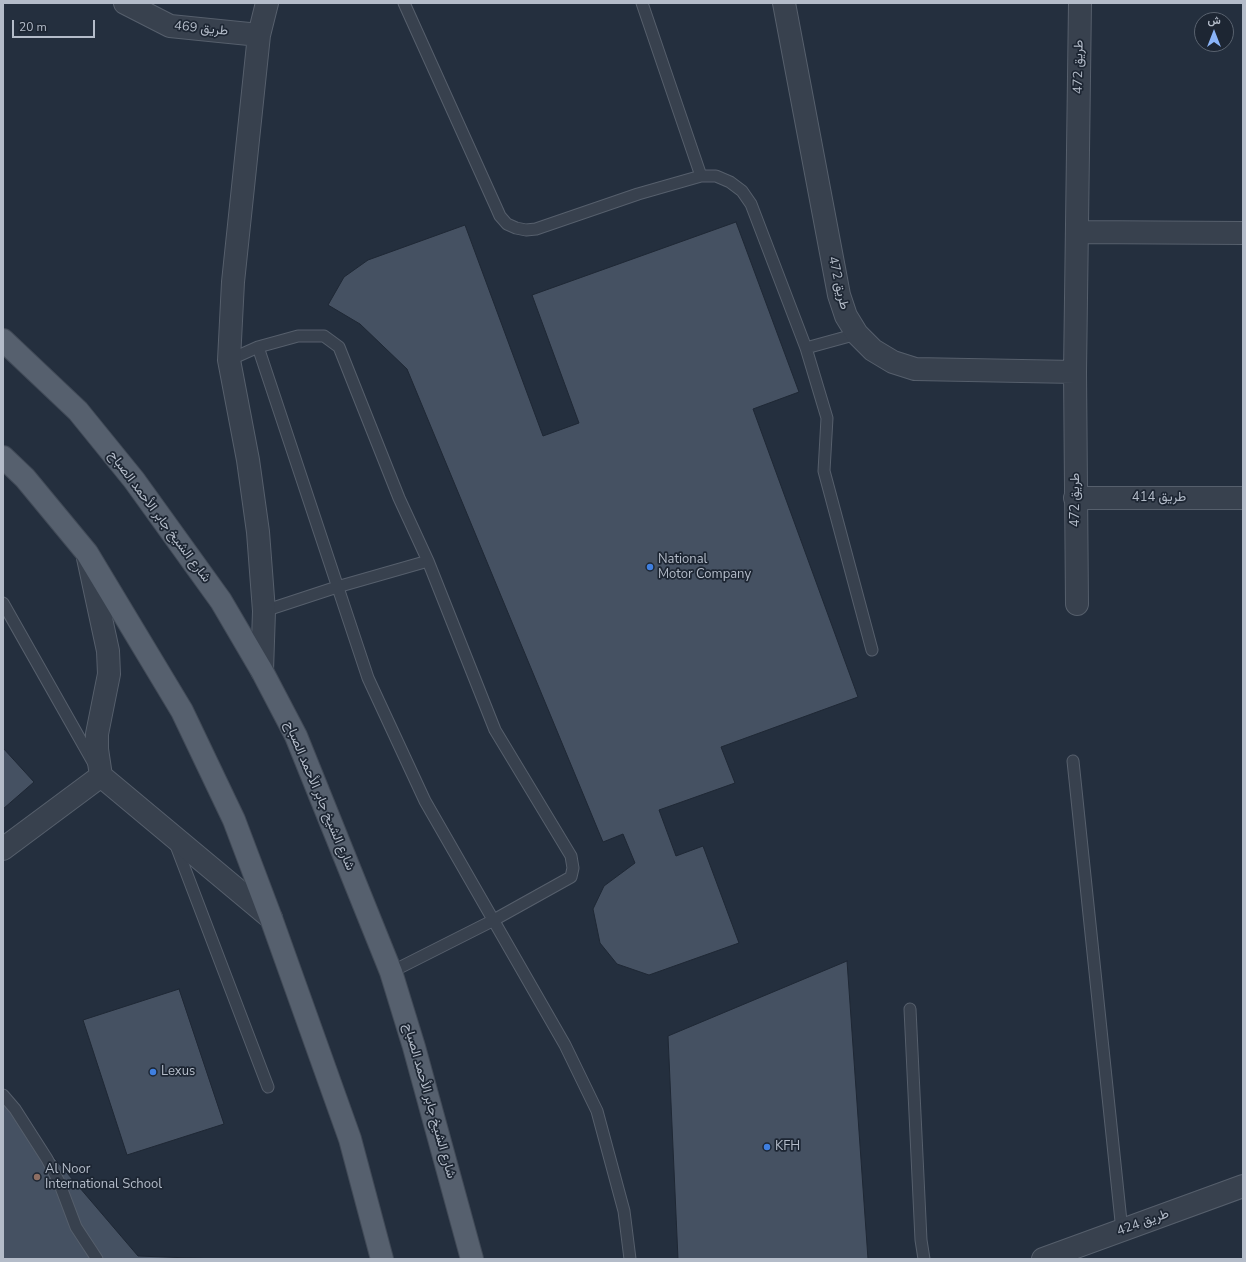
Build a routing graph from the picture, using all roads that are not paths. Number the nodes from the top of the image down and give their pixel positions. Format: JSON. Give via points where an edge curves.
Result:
{"nodes":[{"id":1,"x":125,"y":3,"type":"edge"},
{"id":2,"x":267,"y":3,"type":"edge"},
{"id":3,"x":404,"y":3,"type":"edge"},
{"id":4,"x":642,"y":3,"type":"edge"},
{"id":5,"x":784,"y":3,"type":"edge"},
{"id":6,"x":1080,"y":3,"type":"edge"},
{"id":7,"x":259,"y":35,"type":"junction"},
{"id":8,"x":701,"y":176,"type":"junction"},
{"id":9,"x":1077,"y":232,"type":"junction"},
{"id":10,"x":1243,"y":233,"type":"edge"},
{"id":11,"x":857,"y":334,"type":"junction"},
{"id":12,"x":3,"y":340,"type":"edge"},
{"id":13,"x":258,"y":347,"type":"junction"},
{"id":14,"x":806,"y":348,"type":"junction"},
{"id":15,"x":229,"y":360,"type":"junction"},
{"id":16,"x":1075,"y":372,"type":"junction"},
{"id":17,"x":3,"y":456,"type":"edge"},
{"id":18,"x":1076,"y":498,"type":"junction"},
{"id":19,"x":1243,"y":498,"type":"edge"},
{"id":20,"x":87,"y":553,"type":"junction"},
{"id":21,"x":428,"y":561,"type":"junction"},
{"id":22,"x":337,"y":587,"type":"junction"},
{"id":23,"x":3,"y":603,"type":"edge"},
{"id":24,"x":1077,"y":604,"type":"dead end"},
{"id":25,"x":264,"y":611,"type":"junction"},
{"id":26,"x":872,"y":650,"type":"dead end"},
{"id":27,"x":262,"y":671,"type":"junction"},
{"id":28,"x":1073,"y":761,"type":"dead end"},
{"id":29,"x":101,"y":776,"type":"junction"},
{"id":30,"x":172,"y":836,"type":"junction"},
{"id":31,"x":3,"y":849,"type":"edge"},
{"id":32,"x":271,"y":918,"type":"junction"},
{"id":33,"x":492,"y":921,"type":"junction"},
{"id":34,"x":391,"y":972,"type":"junction"},
{"id":35,"x":910,"y":1009,"type":"dead end"},
{"id":36,"x":268,"y":1087,"type":"dead end"},
{"id":37,"x":3,"y":1095,"type":"edge"},
{"id":38,"x":1243,"y":1186,"type":"edge"},
{"id":39,"x":1122,"y":1231,"type":"junction"},
{"id":40,"x":97,"y":1259,"type":"edge"},
{"id":41,"x":382,"y":1259,"type":"edge"},
{"id":42,"x":472,"y":1259,"type":"edge"},
{"id":43,"x":630,"y":1259,"type":"edge"},
{"id":44,"x":924,"y":1259,"type":"edge"},
{"id":45,"x":1043,"y":1259,"type":"edge"}],
"edges":[{"from":1,"to":7,"type":"street","name":"طريق 469","via":[[170,26]]},
{"from":2,"to":7,"type":"street"},
{"from":3,"to":8,"type":"lane","via":[[500,216],[507,224],[526,230],[536,229],[638,194]]},
{"from":4,"to":8,"type":"lane"},
{"from":5,"to":11,"type":"street","name":"طريق 472","via":[[839,295],[846,316]]},
{"from":6,"to":9,"type":"street","name":"طريق 472"},
{"from":7,"to":15,"type":"street","via":[[233,282]]},
{"from":8,"to":14,"type":"lane","via":[[716,176],[730,182],[742,191],[751,204]]},
{"from":9,"to":10,"type":"street"},
{"from":9,"to":16,"type":"street","name":"طريق 472"},
{"from":11,"to":14,"type":"lane"},
{"from":11,"to":16,"type":"street","name":"طريق 472","via":[[873,350],[893,362],[914,369]]},
{"from":12,"to":27,"type":"main road","name":"شارع الشيخ جابر الأحمد الصباح","via":[[78,411],[134,480],[221,601]]},
{"from":13,"to":15,"type":"lane"},
{"from":13,"to":21,"type":"lane","via":[[298,336],[324,336],[339,347]]},
{"from":13,"to":22,"type":"lane"},
{"from":14,"to":26,"type":"lane","via":[[827,418],[824,471]]},
{"from":15,"to":25,"type":"street","via":[[248,460],[257,525]]},
{"from":16,"to":18,"type":"street","name":"طريق 472"},
{"from":17,"to":20,"type":"main road","via":[[25,478]]},
{"from":18,"to":19,"type":"street","name":"طريق 414"},
{"from":18,"to":24,"type":"street","name":"طريق 472"},
{"from":20,"to":29,"type":"street","via":[[108,651],[108,674],[96,749]]},
{"from":20,"to":32,"type":"main road","via":[[182,711],[234,820]]},
{"from":21,"to":22,"type":"lane"},
{"from":21,"to":33,"type":"lane","via":[[495,730],[571,856],[571,877]]},
{"from":22,"to":25,"type":"lane"},
{"from":22,"to":33,"type":"lane","via":[[368,678],[425,801]]},
{"from":23,"to":29,"type":"lane"},
{"from":25,"to":27,"type":"street"},
{"from":27,"to":34,"type":"main road","name":"شارع الشيخ جابر الأحمد الصباح","via":[[296,736]]},
{"from":28,"to":39,"type":"lane"},
{"from":29,"to":30,"type":"street"},
{"from":29,"to":31,"type":"street"},
{"from":30,"to":32,"type":"street"},
{"from":30,"to":36,"type":"lane"},
{"from":32,"to":41,"type":"main road","via":[[350,1139]]},
{"from":33,"to":34,"type":"lane"},
{"from":33,"to":43,"type":"lane","via":[[564,1045],[597,1111],[624,1212]]},
{"from":34,"to":42,"type":"main road","name":"شارع الشيخ جابر الأحمد الصباح"},
{"from":35,"to":44,"type":"lane"},
{"from":37,"to":40,"type":"lane","via":[[47,1159],[59,1182],[76,1228]]},
{"from":38,"to":39,"type":"street","name":"طريق 424"},
{"from":39,"to":45,"type":"street","name":"طريق 424"}]}
